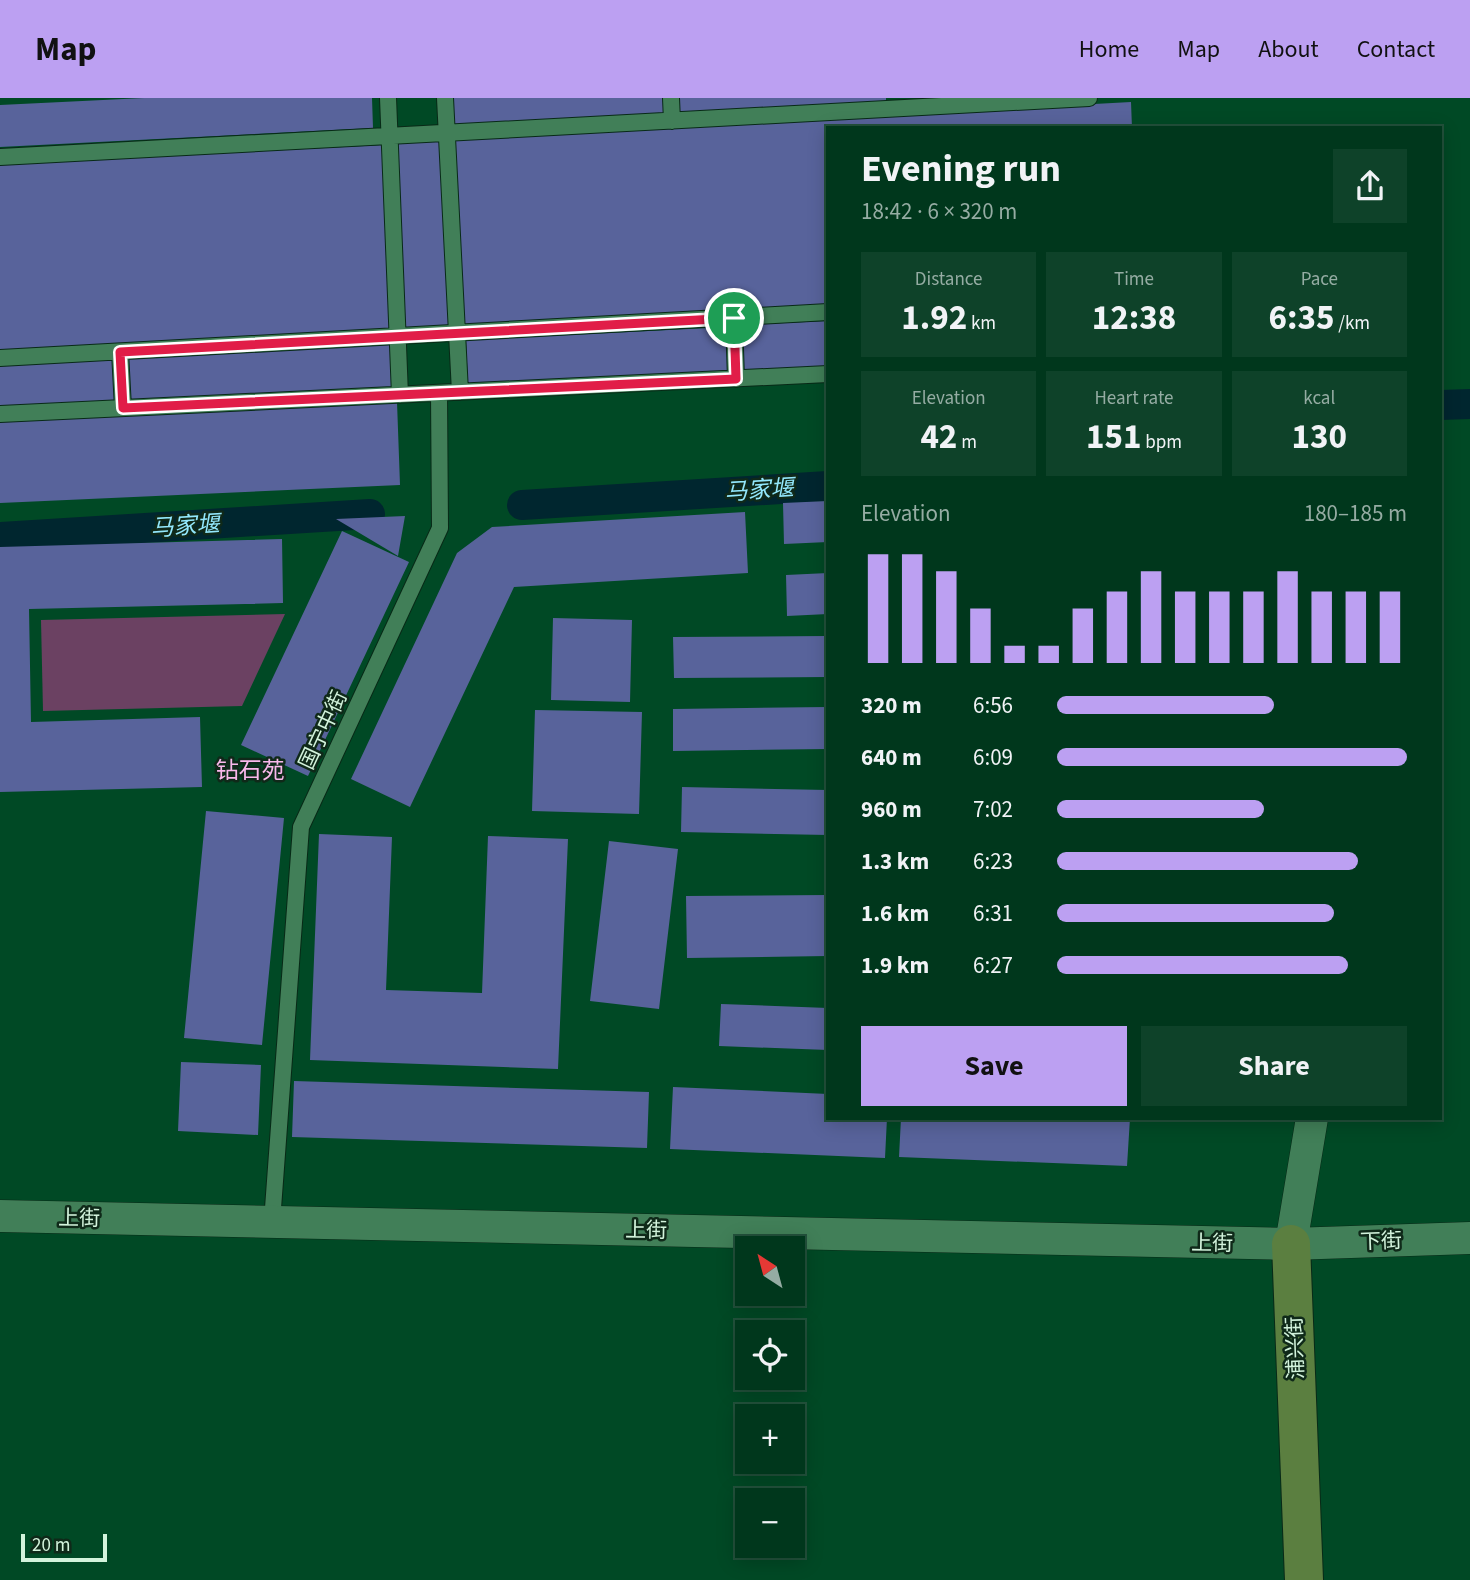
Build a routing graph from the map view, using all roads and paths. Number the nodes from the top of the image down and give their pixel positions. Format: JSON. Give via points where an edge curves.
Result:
{"nodes":[{"id":1,"x":388,"y":98,"type":"edge"},
{"id":2,"x":445,"y":98,"type":"edge"},
{"id":3,"x":671,"y":98,"type":"edge"},
{"id":4,"x":1089,"y":98,"type":"edge"},
{"id":5,"x":892,"y":103,"type":"edge"},
{"id":6,"x":672,"y":121,"type":"junction"},
{"id":7,"x":446,"y":133,"type":"junction"},
{"id":8,"x":390,"y":136,"type":"junction"},
{"id":9,"x":0,"y":158,"type":"edge"},
{"id":10,"x":826,"y":313,"type":"edge"},
{"id":11,"x":734,"y":318,"type":"junction"},
{"id":12,"x":457,"y":333,"type":"junction"},
{"id":13,"x":398,"y":336,"type":"junction"},
{"id":14,"x":120,"y":352,"type":"junction"},
{"id":15,"x":0,"y":358,"type":"edge"},
{"id":16,"x":826,"y":374,"type":"edge"},
{"id":17,"x":736,"y":379,"type":"junction"},
{"id":18,"x":460,"y":392,"type":"junction"},
{"id":19,"x":439,"y":393,"type":"junction"},
{"id":20,"x":400,"y":395,"type":"junction"},
{"id":21,"x":123,"y":408,"type":"junction"},
{"id":22,"x":0,"y":414,"type":"edge"},
{"id":23,"x":1312,"y":1120,"type":"edge"},
{"id":24,"x":0,"y":1216,"type":"edge"},
{"id":25,"x":272,"y":1222,"type":"junction"},
{"id":26,"x":1470,"y":1238,"type":"edge"},
{"id":27,"x":1291,"y":1244,"type":"junction"},
{"id":28,"x":1304,"y":1580,"type":"edge"}],
"edges":[{"from":1,"to":8,"type":"lane"},
{"from":2,"to":7,"type":"lane"},
{"from":3,"to":6,"type":"lane"},
{"from":4,"to":5,"type":"lane"},
{"from":5,"to":6,"type":"lane"},
{"from":6,"to":7,"type":"lane"},
{"from":7,"to":8,"type":"lane"},
{"from":7,"to":12,"type":"lane"},
{"from":8,"to":9,"type":"lane"},
{"from":8,"to":13,"type":"lane"},
{"from":10,"to":11,"type":"lane"},
{"from":11,"to":12,"type":"lane"},
{"from":11,"to":17,"type":"lane"},
{"from":12,"to":13,"type":"lane"},
{"from":12,"to":18,"type":"lane"},
{"from":13,"to":14,"type":"lane"},
{"from":13,"to":20,"type":"lane"},
{"from":14,"to":15,"type":"lane"},
{"from":14,"to":21,"type":"lane"},
{"from":16,"to":17,"type":"lane"},
{"from":17,"to":18,"type":"lane"},
{"from":18,"to":19,"type":"lane"},
{"from":19,"to":20,"type":"lane"},
{"from":19,"to":25,"type":"lane","name":"国宁中街","via":[[440,528],[301,827]]},
{"from":20,"to":21,"type":"lane"},
{"from":21,"to":22,"type":"lane"},
{"from":23,"to":27,"type":"street","name":"浦兴街"},
{"from":24,"to":25,"type":"street","name":"上街"},
{"from":25,"to":27,"type":"street","name":"上街"},
{"from":26,"to":27,"type":"street","name":"下街"},
{"from":27,"to":28,"type":"street","name":"浦兴街"}]}
